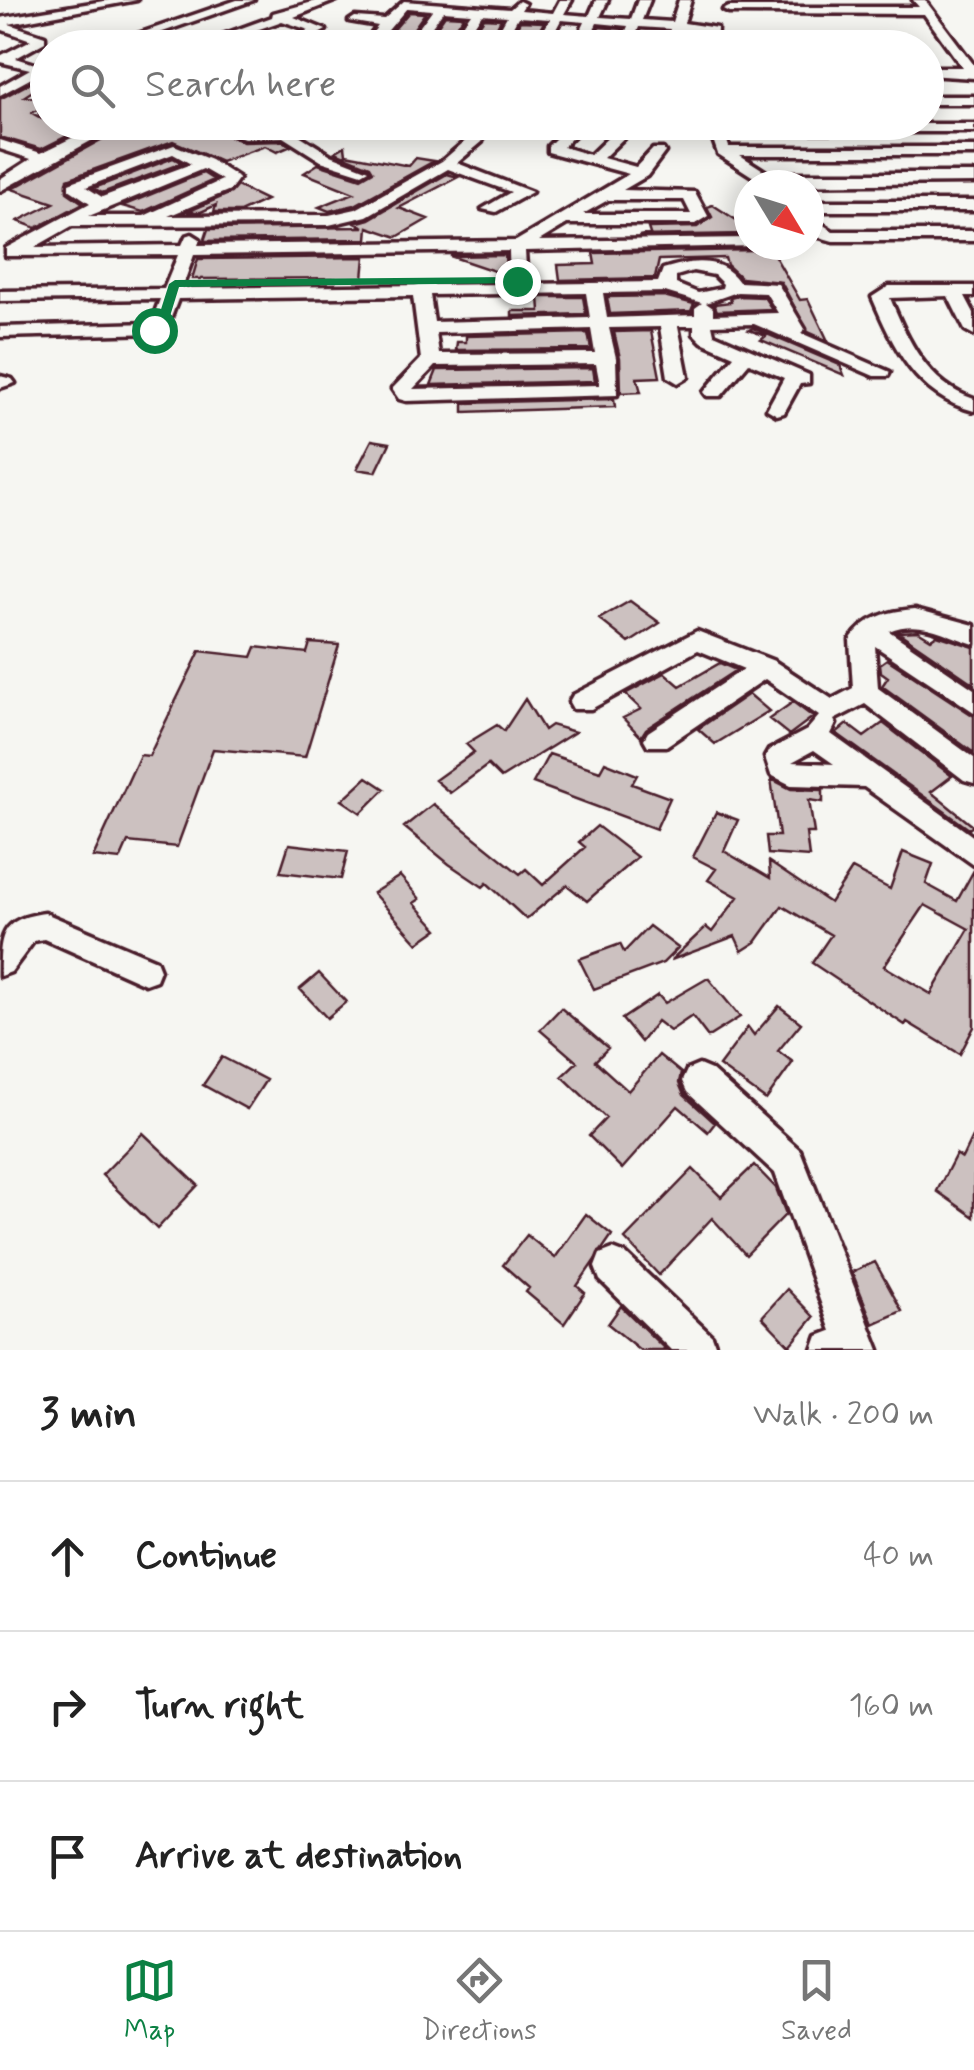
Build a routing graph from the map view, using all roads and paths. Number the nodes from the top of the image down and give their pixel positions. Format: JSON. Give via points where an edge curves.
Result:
{"nodes":[{"id":1,"x":130,"y":0,"type":"edge"},
{"id":2,"x":332,"y":0,"type":"edge"},
{"id":3,"x":522,"y":0,"type":"edge"},
{"id":4,"x":566,"y":0,"type":"edge"},
{"id":5,"x":602,"y":0,"type":"edge"},
{"id":6,"x":644,"y":0,"type":"edge"},
{"id":7,"x":685,"y":0,"type":"edge"},
{"id":8,"x":243,"y":1,"type":"edge"},
{"id":9,"x":729,"y":5,"type":"edge"},
{"id":10,"x":923,"y":6,"type":"edge"},
{"id":11,"x":439,"y":8,"type":"junction"},
{"id":12,"x":478,"y":12,"type":"junction"},
{"id":13,"x":513,"y":14,"type":"junction"},
{"id":14,"x":282,"y":17,"type":"junction"},
{"id":15,"x":556,"y":18,"type":"junction"},
{"id":16,"x":592,"y":20,"type":"junction"},
{"id":17,"x":354,"y":21,"type":"dead end"},
{"id":18,"x":386,"y":23,"type":"junction"},
{"id":19,"x":0,"y":24,"type":"edge"},
{"id":20,"x":634,"y":24,"type":"junction"},
{"id":21,"x":677,"y":26,"type":"junction"},
{"id":22,"x":922,"y":28,"type":"dead end"},
{"id":23,"x":938,"y":28,"type":"joint"},
{"id":24,"x":157,"y":30,"type":"edge"},
{"id":25,"x":245,"y":30,"type":"edge"},
{"id":26,"x":320,"y":30,"type":"edge"},
{"id":27,"x":380,"y":30,"type":"edge"},
{"id":28,"x":423,"y":30,"type":"edge"},
{"id":29,"x":465,"y":30,"type":"edge"},
{"id":30,"x":505,"y":30,"type":"edge"},
{"id":31,"x":549,"y":30,"type":"edge"},
{"id":32,"x":587,"y":30,"type":"edge"},
{"id":33,"x":632,"y":30,"type":"edge"},
{"id":34,"x":676,"y":30,"type":"edge"},
{"id":35,"x":712,"y":30,"type":"edge"},
{"id":36,"x":746,"y":30,"type":"edge"},
{"id":37,"x":30,"y":35,"type":"edge"},
{"id":38,"x":944,"y":40,"type":"edge"},
{"id":39,"x":30,"y":45,"type":"edge"},
{"id":40,"x":2,"y":59,"type":"edge"},
{"id":41,"x":30,"y":68,"type":"edge"},
{"id":42,"x":944,"y":72,"type":"edge"},
{"id":43,"x":973,"y":73,"type":"edge"},
{"id":44,"x":30,"y":78,"type":"edge"},
{"id":45,"x":0,"y":91,"type":"edge"},
{"id":46,"x":944,"y":100,"type":"edge"},
{"id":47,"x":974,"y":100,"type":"edge"},
{"id":48,"x":944,"y":127,"type":"edge"},
{"id":49,"x":974,"y":128,"type":"edge"},
{"id":50,"x":79,"y":140,"type":"edge"},
{"id":51,"x":297,"y":140,"type":"edge"},
{"id":52,"x":476,"y":140,"type":"edge"},
{"id":53,"x":560,"y":140,"type":"edge"},
{"id":54,"x":616,"y":140,"type":"edge"},
{"id":55,"x":721,"y":140,"type":"edge"},
{"id":56,"x":0,"y":144,"type":"edge"},
{"id":57,"x":724,"y":151,"type":"junction"},
{"id":58,"x":974,"y":151,"type":"edge"},
{"id":59,"x":658,"y":152,"type":"dead end"},
{"id":60,"x":42,"y":158,"type":"junction"},
{"id":61,"x":594,"y":159,"type":"junction"},
{"id":62,"x":206,"y":163,"type":"junction"},
{"id":63,"x":447,"y":164,"type":"junction"},
{"id":64,"x":362,"y":170,"type":"dead end"},
{"id":65,"x":754,"y":170,"type":"edge"},
{"id":66,"x":642,"y":173,"type":"junction"},
{"id":67,"x":974,"y":178,"type":"edge"},
{"id":68,"x":824,"y":180,"type":"edge"},
{"id":69,"x":499,"y":181,"type":"junction"},
{"id":70,"x":0,"y":186,"type":"edge"},
{"id":71,"x":476,"y":194,"type":"dead end"},
{"id":72,"x":608,"y":194,"type":"junction"},
{"id":73,"x":265,"y":201,"type":"dead end"},
{"id":74,"x":101,"y":203,"type":"junction"},
{"id":75,"x":824,"y":206,"type":"edge"},
{"id":76,"x":974,"y":206,"type":"edge"},
{"id":77,"x":490,"y":209,"type":"dead end"},
{"id":78,"x":564,"y":219,"type":"junction"},
{"id":79,"x":71,"y":220,"type":"junction"},
{"id":80,"x":201,"y":221,"type":"junction"},
{"id":81,"x":222,"y":221,"type":"junction"},
{"id":82,"x":140,"y":222,"type":"junction"},
{"id":83,"x":824,"y":235,"type":"edge"},
{"id":84,"x":974,"y":236,"type":"edge"},
{"id":85,"x":694,"y":244,"type":"junction"},
{"id":86,"x":734,"y":244,"type":"edge"},
{"id":87,"x":517,"y":247,"type":"junction"},
{"id":88,"x":390,"y":249,"type":"junction"},
{"id":89,"x":186,"y":252,"type":"junction"},
{"id":90,"x":6,"y":256,"type":"edge"},
{"id":91,"x":699,"y":266,"type":"junction"},
{"id":92,"x":0,"y":284,"type":"edge"},
{"id":93,"x":667,"y":284,"type":"junction"},
{"id":94,"x":518,"y":285,"type":"junction"},
{"id":95,"x":388,"y":286,"type":"junction"},
{"id":96,"x":730,"y":287,"type":"junction"},
{"id":97,"x":172,"y":288,"type":"junction"},
{"id":98,"x":594,"y":289,"type":"junction"},
{"id":99,"x":421,"y":290,"type":"junction"},
{"id":100,"x":974,"y":291,"type":"edge"},
{"id":101,"x":954,"y":292,"type":"junction"},
{"id":102,"x":0,"y":296,"type":"edge"},
{"id":103,"x":702,"y":298,"type":"junction"},
{"id":104,"x":788,"y":318,"type":"junction"},
{"id":105,"x":749,"y":319,"type":"junction"},
{"id":106,"x":706,"y":321,"type":"junction"},
{"id":107,"x":601,"y":324,"type":"junction"},
{"id":108,"x":669,"y":324,"type":"junction"},
{"id":109,"x":423,"y":328,"type":"junction"},
{"id":110,"x":974,"y":330,"type":"edge"},
{"id":111,"x":0,"y":332,"type":"edge"},
{"id":112,"x":802,"y":339,"type":"junction"},
{"id":113,"x":744,"y":355,"type":"junction"},
{"id":114,"x":608,"y":358,"type":"junction"},
{"id":115,"x":430,"y":360,"type":"junction"},
{"id":116,"x":881,"y":372,"type":"dead end"},
{"id":117,"x":678,"y":377,"type":"dead end"},
{"id":118,"x":714,"y":392,"type":"dead end"},
{"id":119,"x":974,"y":405,"type":"edge"},
{"id":120,"x":777,"y":409,"type":"dead end"},
{"id":121,"x":872,"y":630,"type":"junction"},
{"id":122,"x":974,"y":635,"type":"edge"},
{"id":123,"x":765,"y":667,"type":"junction"},
{"id":124,"x":866,"y":692,"type":"junction"},
{"id":125,"x":582,"y":702,"type":"dead end"},
{"id":126,"x":974,"y":702,"type":"edge"},
{"id":127,"x":831,"y":711,"type":"junction"},
{"id":128,"x":816,"y":736,"type":"junction"},
{"id":129,"x":658,"y":739,"type":"dead end"},
{"id":130,"x":974,"y":772,"type":"edge"},
{"id":131,"x":866,"y":776,"type":"junction"},
{"id":132,"x":974,"y":853,"type":"edge"},
{"id":133,"x":0,"y":962,"type":"edge"},
{"id":134,"x":145,"y":970,"type":"dead end"},
{"id":135,"x":699,"y":1081,"type":"dead end"},
{"id":136,"x":613,"y":1267,"type":"dead end"},
{"id":137,"x":849,"y":1347,"type":"edge"},
{"id":138,"x":698,"y":1350,"type":"edge"}],
"edges":[{"from":1,"to":19,"type":"street"},
{"from":2,"to":14,"type":"street"},
{"from":3,"to":13,"type":"street"},
{"from":4,"to":15,"type":"street"},
{"from":5,"to":16,"type":"street"},
{"from":6,"to":20,"type":"street"},
{"from":7,"to":21,"type":"street"},
{"from":8,"to":14,"type":"street"},
{"from":8,"to":24,"type":"street"},
{"from":9,"to":10,"type":"street"},
{"from":9,"to":36,"type":"street"},
{"from":10,"to":23,"type":"street"},
{"from":11,"to":12,"type":"street"},
{"from":11,"to":18,"type":"street","via":[[401,4]]},
{"from":11,"to":28,"type":"street"},
{"from":12,"to":13,"type":"street"},
{"from":12,"to":29,"type":"street"},
{"from":13,"to":15,"type":"street"},
{"from":13,"to":30,"type":"street"},
{"from":14,"to":25,"type":"street"},
{"from":14,"to":26,"type":"street"},
{"from":15,"to":16,"type":"street"},
{"from":15,"to":31,"type":"street"},
{"from":16,"to":20,"type":"street"},
{"from":16,"to":32,"type":"street"},
{"from":17,"to":18,"type":"street"},
{"from":18,"to":27,"type":"street"},
{"from":19,"to":37,"type":"street"},
{"from":20,"to":21,"type":"street"},
{"from":20,"to":33,"type":"street"},
{"from":21,"to":34,"type":"street"},
{"from":21,"to":35,"type":"street"},
{"from":22,"to":23,"type":"street"},
{"from":38,"to":43,"type":"street"},
{"from":39,"to":40,"type":"street"},
{"from":40,"to":41,"type":"street"},
{"from":42,"to":43,"type":"street"},
{"from":44,"to":45,"type":"street"},
{"from":46,"to":47,"type":"street"},
{"from":48,"to":49,"type":"street"},
{"from":50,"to":60,"type":"street"},
{"from":51,"to":64,"type":"street"},
{"from":52,"to":63,"type":"street"},
{"from":53,"to":61,"type":"street","via":[[552,147]]},
{"from":54,"to":61,"type":"street"},
{"from":55,"to":57,"type":"street"},
{"from":56,"to":60,"type":"street"},
{"from":57,"to":58,"type":"street"},
{"from":57,"to":65,"type":"street"},
{"from":59,"to":66,"type":"street"},
{"from":60,"to":70,"type":"street"},
{"from":61,"to":66,"type":"street"},
{"from":62,"to":74,"type":"street"},
{"from":62,"to":74,"type":"street","via":[[174,150],[74,186]]},
{"from":62,"to":82,"type":"street","via":[[232,178],[225,187]]},
{"from":63,"to":69,"type":"street"},
{"from":63,"to":81,"type":"street","via":[[361,213],[329,220]]},
{"from":66,"to":72,"type":"street"},
{"from":67,"to":68,"type":"street"},
{"from":69,"to":71,"type":"street"},
{"from":69,"to":77,"type":"street","via":[[524,192]]},
{"from":72,"to":78,"type":"street"},
{"from":72,"to":78,"type":"street","via":[[688,195],[700,216]]},
{"from":73,"to":81,"type":"street"},
{"from":74,"to":79,"type":"street"},
{"from":75,"to":76,"type":"street"},
{"from":78,"to":87,"type":"street"},
{"from":79,"to":82,"type":"street"},
{"from":79,"to":90,"type":"street"},
{"from":80,"to":81,"type":"street"},
{"from":80,"to":82,"type":"street"},
{"from":80,"to":89,"type":"street"},
{"from":83,"to":84,"type":"street"},
{"from":85,"to":86,"type":"street"},
{"from":85,"to":87,"type":"street"},
{"from":85,"to":91,"type":"street"},
{"from":87,"to":88,"type":"street"},
{"from":87,"to":94,"type":"street"},
{"from":88,"to":89,"type":"street"},
{"from":88,"to":95,"type":"street"},
{"from":89,"to":90,"type":"street"},
{"from":89,"to":97,"type":"street"},
{"from":91,"to":93,"type":"street","via":[[678,268]]},
{"from":91,"to":96,"type":"street","via":[[728,277]]},
{"from":92,"to":97,"type":"street"},
{"from":93,"to":94,"type":"street"},
{"from":93,"to":98,"type":"street"},
{"from":93,"to":103,"type":"street","via":[[678,294]]},
{"from":94,"to":95,"type":"street"},
{"from":94,"to":98,"type":"street"},
{"from":94,"to":99,"type":"street"},
{"from":95,"to":97,"type":"street"},
{"from":95,"to":99,"type":"street"},
{"from":96,"to":103,"type":"street"},
{"from":96,"to":104,"type":"street","via":[[770,287]]},
{"from":97,"to":102,"type":"street"},
{"from":97,"to":111,"type":"street","via":[[163,324],[150,331]]},
{"from":98,"to":107,"type":"street"},
{"from":99,"to":109,"type":"street"},
{"from":100,"to":101,"type":"street"},
{"from":101,"to":110,"type":"street"},
{"from":101,"to":119,"type":"street","via":[[881,297],[912,365]]},
{"from":103,"to":106,"type":"street"},
{"from":104,"to":105,"type":"street"},
{"from":104,"to":112,"type":"street"},
{"from":105,"to":106,"type":"street"},
{"from":105,"to":112,"type":"street"},
{"from":106,"to":108,"type":"street"},
{"from":106,"to":113,"type":"street","via":[[708,338]]},
{"from":107,"to":108,"type":"street"},
{"from":107,"to":109,"type":"street"},
{"from":107,"to":114,"type":"street"},
{"from":108,"to":117,"type":"street"},
{"from":109,"to":115,"type":"street"},
{"from":112,"to":116,"type":"street"},
{"from":113,"to":118,"type":"street"},
{"from":113,"to":120,"type":"street","via":[[799,378]]},
{"from":114,"to":115,"type":"street"},
{"from":114,"to":115,"type":"street","via":[[612,386],[604,393],[404,394]]},
{"from":121,"to":122,"type":"street","via":[[899,618],[950,624]]},
{"from":121,"to":124,"type":"street","via":[[862,640]]},
{"from":121,"to":126,"type":"street"},
{"from":123,"to":125,"type":"street","via":[[697,640]]},
{"from":123,"to":127,"type":"street"},
{"from":123,"to":129,"type":"street"},
{"from":124,"to":127,"type":"street"},
{"from":124,"to":130,"type":"street"},
{"from":127,"to":128,"type":"street"},
{"from":128,"to":131,"type":"street"},
{"from":128,"to":131,"type":"street","via":[[778,757],[780,768]]},
{"from":131,"to":132,"type":"street"},
{"from":133,"to":134,"type":"street","via":[[25,929],[45,926]]},
{"from":135,"to":137,"type":"street","via":[[788,1162]]},
{"from":136,"to":138,"type":"street"}]}
